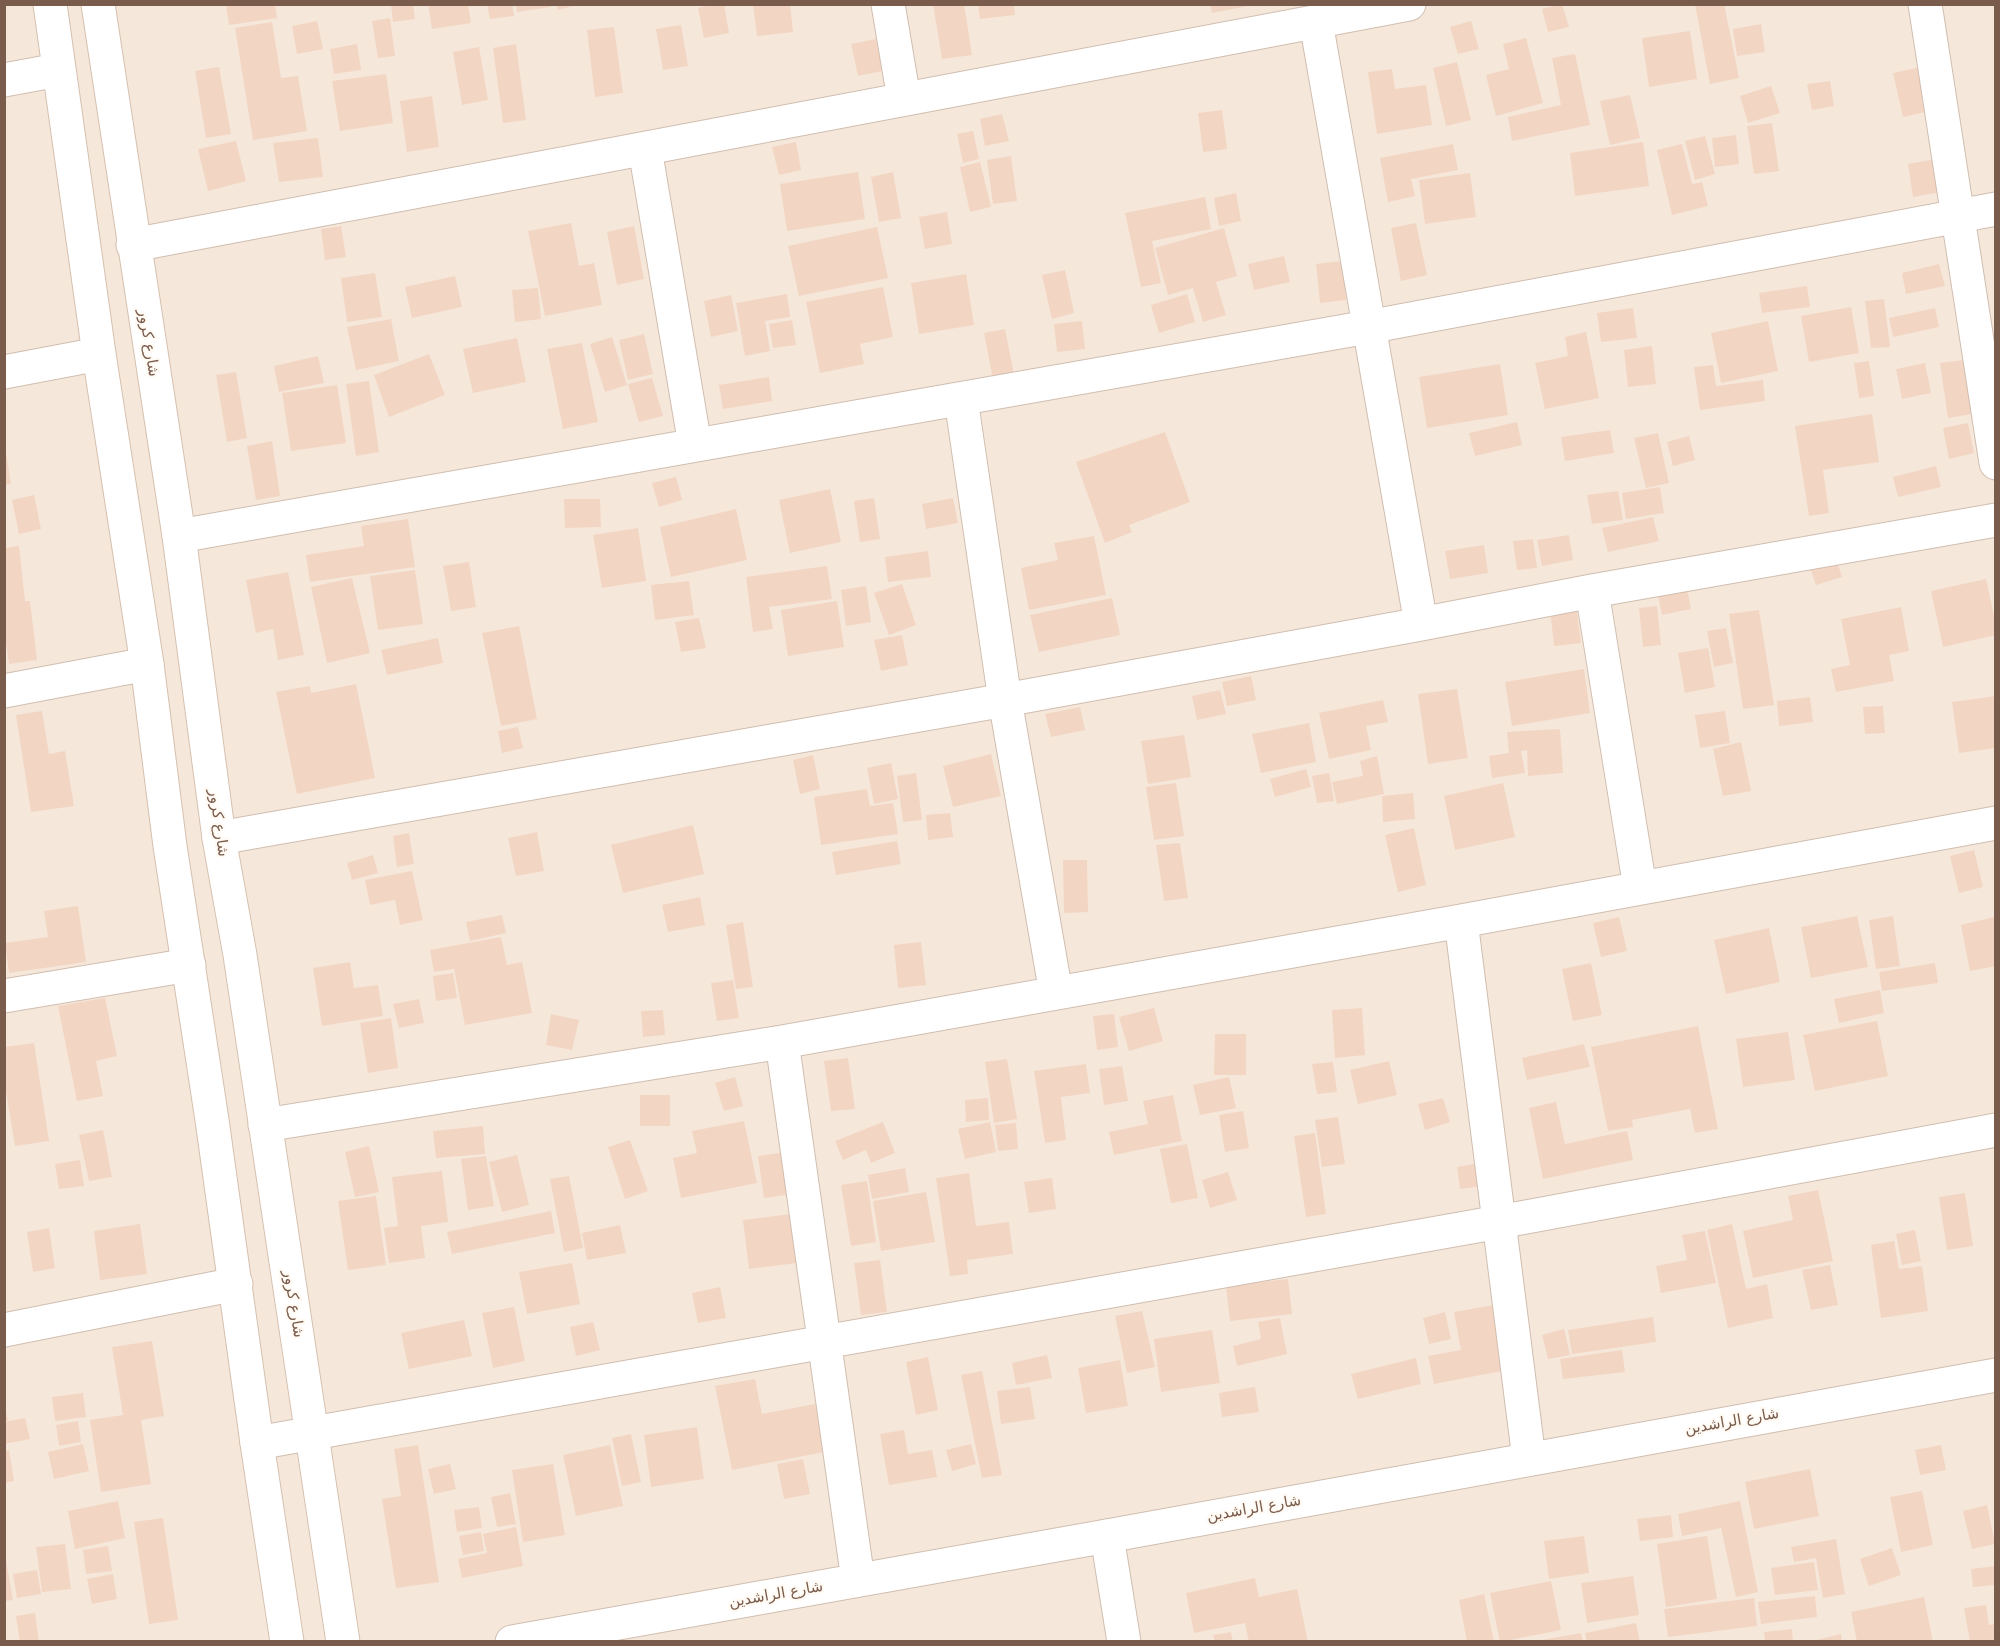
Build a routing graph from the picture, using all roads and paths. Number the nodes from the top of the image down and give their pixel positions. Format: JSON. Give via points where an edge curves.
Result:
{"nodes":[{"id":1,"x":50,"y":4,"type":"edge"},
{"id":2,"x":98,"y":4,"type":"edge"},
{"id":3,"x":888,"y":4,"type":"edge"},
{"id":4,"x":1409,"y":4,"type":"edge"},
{"id":5,"x":1925,"y":4,"type":"edge"},
{"id":6,"x":1316,"y":22,"type":"junction"},
{"id":7,"x":58,"y":70,"type":"junction"},
{"id":8,"x":4,"y":80,"type":"edge"},
{"id":9,"x":904,"y":99,"type":"junction"},
{"id":10,"x":645,"y":149,"type":"junction"},
{"id":11,"x":1995,"y":209,"type":"edge"},
{"id":12,"x":1957,"y":216,"type":"junction"},
{"id":13,"x":133,"y":245,"type":"junction"},
{"id":14,"x":1368,"y":327,"type":"junction"},
{"id":15,"x":99,"y":354,"type":"junction"},
{"id":16,"x":4,"y":372,"type":"edge"},
{"id":17,"x":961,"y":399,"type":"junction"},
{"id":18,"x":695,"y":445,"type":"junction"},
{"id":19,"x":1995,"y":463,"type":"edge"},
{"id":20,"x":1995,"y":520,"type":"edge"},
{"id":21,"x":179,"y":536,"type":"junction"},
{"id":22,"x":1592,"y":591,"type":"junction"},
{"id":23,"x":1421,"y":624,"type":"junction"},
{"id":24,"x":147,"y":664,"type":"junction"},
{"id":25,"x":4,"y":691,"type":"edge"},
{"id":26,"x":1005,"y":700,"type":"junction"},
{"id":27,"x":1995,"y":823,"type":"edge"},
{"id":28,"x":219,"y":838,"type":"junction"},
{"id":29,"x":1640,"y":888,"type":"junction"},
{"id":30,"x":1461,"y":921,"type":"junction"},
{"id":31,"x":189,"y":965,"type":"junction"},
{"id":32,"x":1056,"y":993,"type":"junction"},
{"id":33,"x":4,"y":996,"type":"edge"},
{"id":34,"x":782,"y":1042,"type":"junction"},
{"id":35,"x":265,"y":1125,"type":"junction"},
{"id":36,"x":1995,"y":1130,"type":"edge"},
{"id":37,"x":1499,"y":1221,"type":"junction"},
{"id":38,"x":236,"y":1284,"type":"junction"},
{"id":39,"x":4,"y":1330,"type":"edge"},
{"id":40,"x":823,"y":1342,"type":"junction"},
{"id":41,"x":1995,"y":1374,"type":"edge"},
{"id":42,"x":313,"y":1432,"type":"junction"},
{"id":43,"x":256,"y":1443,"type":"junction"},
{"id":44,"x":1529,"y":1459,"type":"junction"},
{"id":45,"x":1107,"y":1536,"type":"junction"},
{"id":46,"x":858,"y":1580,"type":"junction"},
{"id":47,"x":287,"y":1641,"type":"edge"},
{"id":48,"x":343,"y":1641,"type":"edge"},
{"id":49,"x":512,"y":1641,"type":"edge"},
{"id":50,"x":1124,"y":1641,"type":"edge"}],
"edges":[{"from":1,"to":7,"type":"street"},
{"from":2,"to":13,"type":"street","name":"شارع كرور"},
{"from":3,"to":9,"type":"street"},
{"from":4,"to":6,"type":"street"},
{"from":5,"to":12,"type":"street"},
{"from":6,"to":9,"type":"street"},
{"from":6,"to":14,"type":"street"},
{"from":7,"to":8,"type":"street"},
{"from":7,"to":15,"type":"street"},
{"from":9,"to":10,"type":"street"},
{"from":10,"to":13,"type":"street"},
{"from":10,"to":18,"type":"street"},
{"from":11,"to":12,"type":"street"},
{"from":12,"to":14,"type":"street"},
{"from":12,"to":19,"type":"street"},
{"from":13,"to":21,"type":"street","name":"شارع كرور"},
{"from":14,"to":17,"type":"street"},
{"from":14,"to":23,"type":"street"},
{"from":15,"to":16,"type":"street"},
{"from":15,"to":24,"type":"street"},
{"from":17,"to":18,"type":"street"},
{"from":17,"to":26,"type":"street"},
{"from":18,"to":21,"type":"street"},
{"from":20,"to":22,"type":"street"},
{"from":21,"to":28,"type":"street","name":"شارع كرور"},
{"from":22,"to":23,"type":"street"},
{"from":22,"to":29,"type":"street"},
{"from":23,"to":26,"type":"street"},
{"from":24,"to":25,"type":"street"},
{"from":24,"to":31,"type":"street"},
{"from":26,"to":28,"type":"street"},
{"from":26,"to":32,"type":"street"},
{"from":27,"to":29,"type":"street"},
{"from":28,"to":35,"type":"street","name":"شارع كرور"},
{"from":29,"to":30,"type":"street"},
{"from":30,"to":32,"type":"street"},
{"from":30,"to":37,"type":"street"},
{"from":31,"to":33,"type":"street"},
{"from":31,"to":38,"type":"street"},
{"from":32,"to":34,"type":"street"},
{"from":34,"to":35,"type":"street"},
{"from":34,"to":40,"type":"street"},
{"from":35,"to":42,"type":"street","name":"شارع كرور"},
{"from":36,"to":37,"type":"street"},
{"from":37,"to":40,"type":"street"},
{"from":37,"to":44,"type":"street"},
{"from":38,"to":39,"type":"street"},
{"from":38,"to":43,"type":"street"},
{"from":40,"to":42,"type":"street"},
{"from":40,"to":46,"type":"street"},
{"from":41,"to":44,"type":"street","name":"شارع الراشدين"},
{"from":42,"to":43,"type":"street"},
{"from":42,"to":48,"type":"street","name":"شارع كرور"},
{"from":43,"to":47,"type":"street"},
{"from":44,"to":45,"type":"street","name":"شارع الراشدين"},
{"from":45,"to":46,"type":"street","name":"شارع الراشدين"},
{"from":45,"to":50,"type":"street"},
{"from":46,"to":49,"type":"street","name":"شارع الراشدين"}]}
